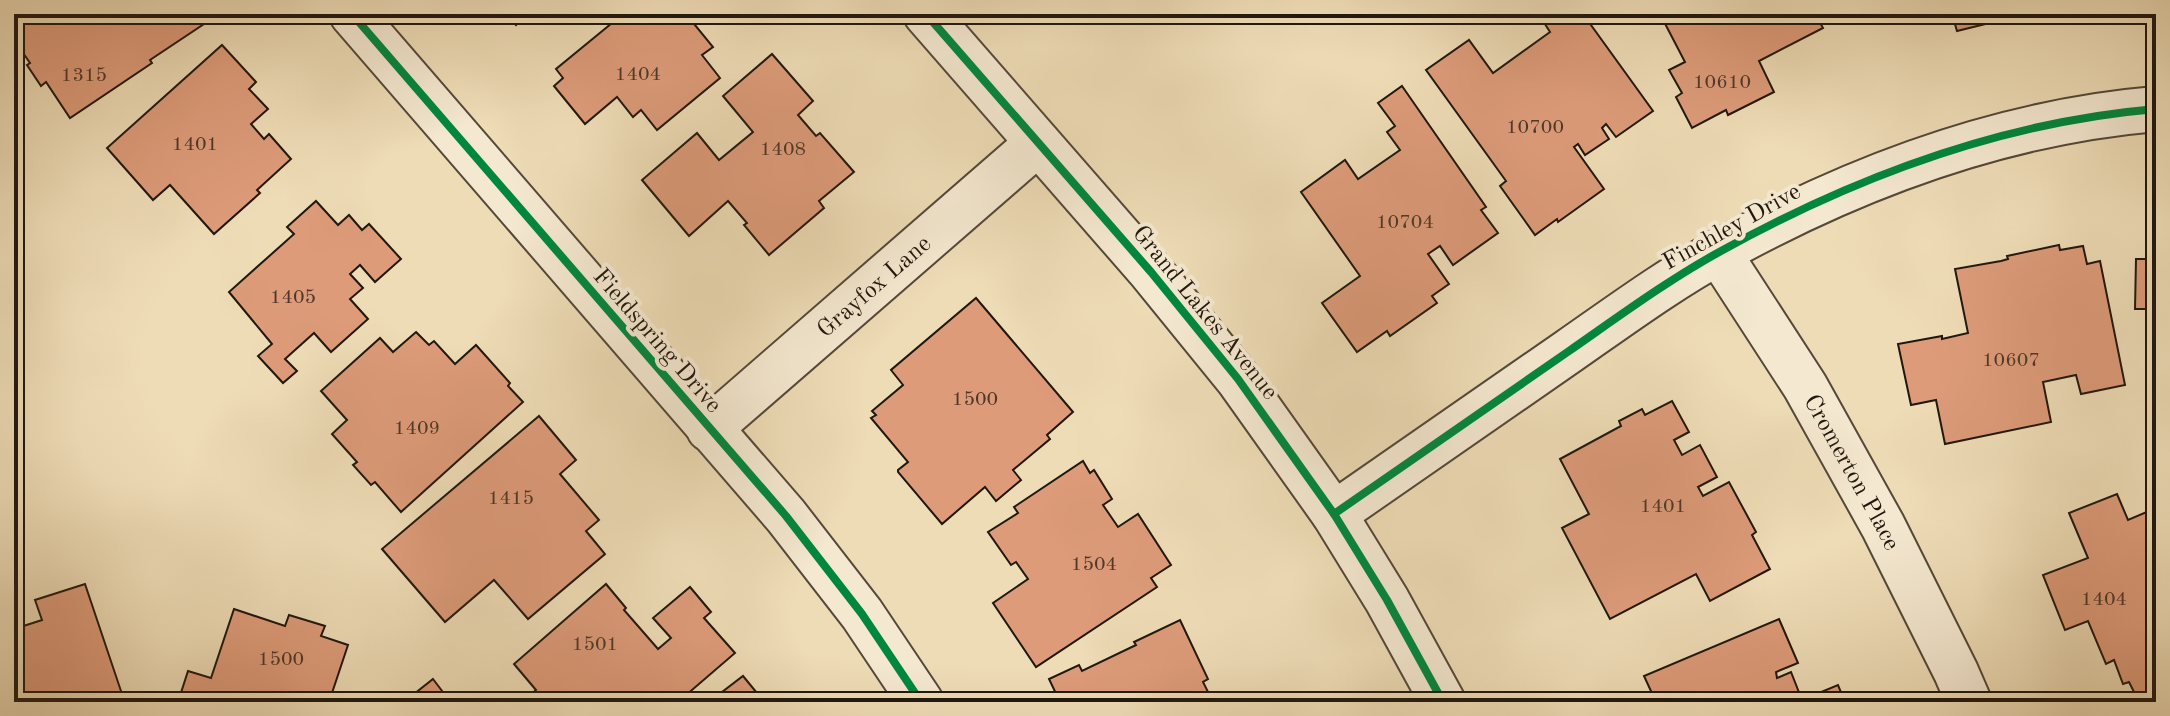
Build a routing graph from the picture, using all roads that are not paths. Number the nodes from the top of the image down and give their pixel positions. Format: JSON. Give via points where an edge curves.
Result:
{"nodes":[{"id":1,"x":352,"y":14,"type":"edge"},
{"id":2,"x":926,"y":14,"type":"edge"},
{"id":3,"x":2156,"y":109,"type":"edge"},
{"id":4,"x":1038,"y":143,"type":"junction"},
{"id":5,"x":1718,"y":252,"type":"junction"},
{"id":6,"x":709,"y":429,"type":"junction"},
{"id":7,"x":1334,"y":514,"type":"junction"},
{"id":8,"x":921,"y":702,"type":"edge"},
{"id":9,"x":1443,"y":702,"type":"edge"},
{"id":10,"x":1969,"y":702,"type":"edge"}],
"edges":[{"from":1,"to":6,"type":"street","name":"Fieldspring Drive"},
{"from":2,"to":4,"type":"street","name":"Grand Lakes Avenue"},
{"from":3,"to":5,"type":"street","name":"Finchley Drive","via":[[2037,127],[1927,157],[1821,199]]},
{"from":4,"to":6,"type":"street","name":"Grayfox Lane"},
{"from":4,"to":7,"type":"street","name":"Grand Lakes Avenue","via":[[1238,379]]},
{"from":5,"to":7,"type":"street","name":"Finchley Drive"},
{"from":5,"to":10,"type":"street","name":"Cromerton Place","via":[[1805,386],[1876,513]]},
{"from":6,"to":8,"type":"street","name":"Fieldspring Drive","via":[[834,577]]},
{"from":7,"to":9,"type":"street","name":"Grand Lakes Avenue"}]}
